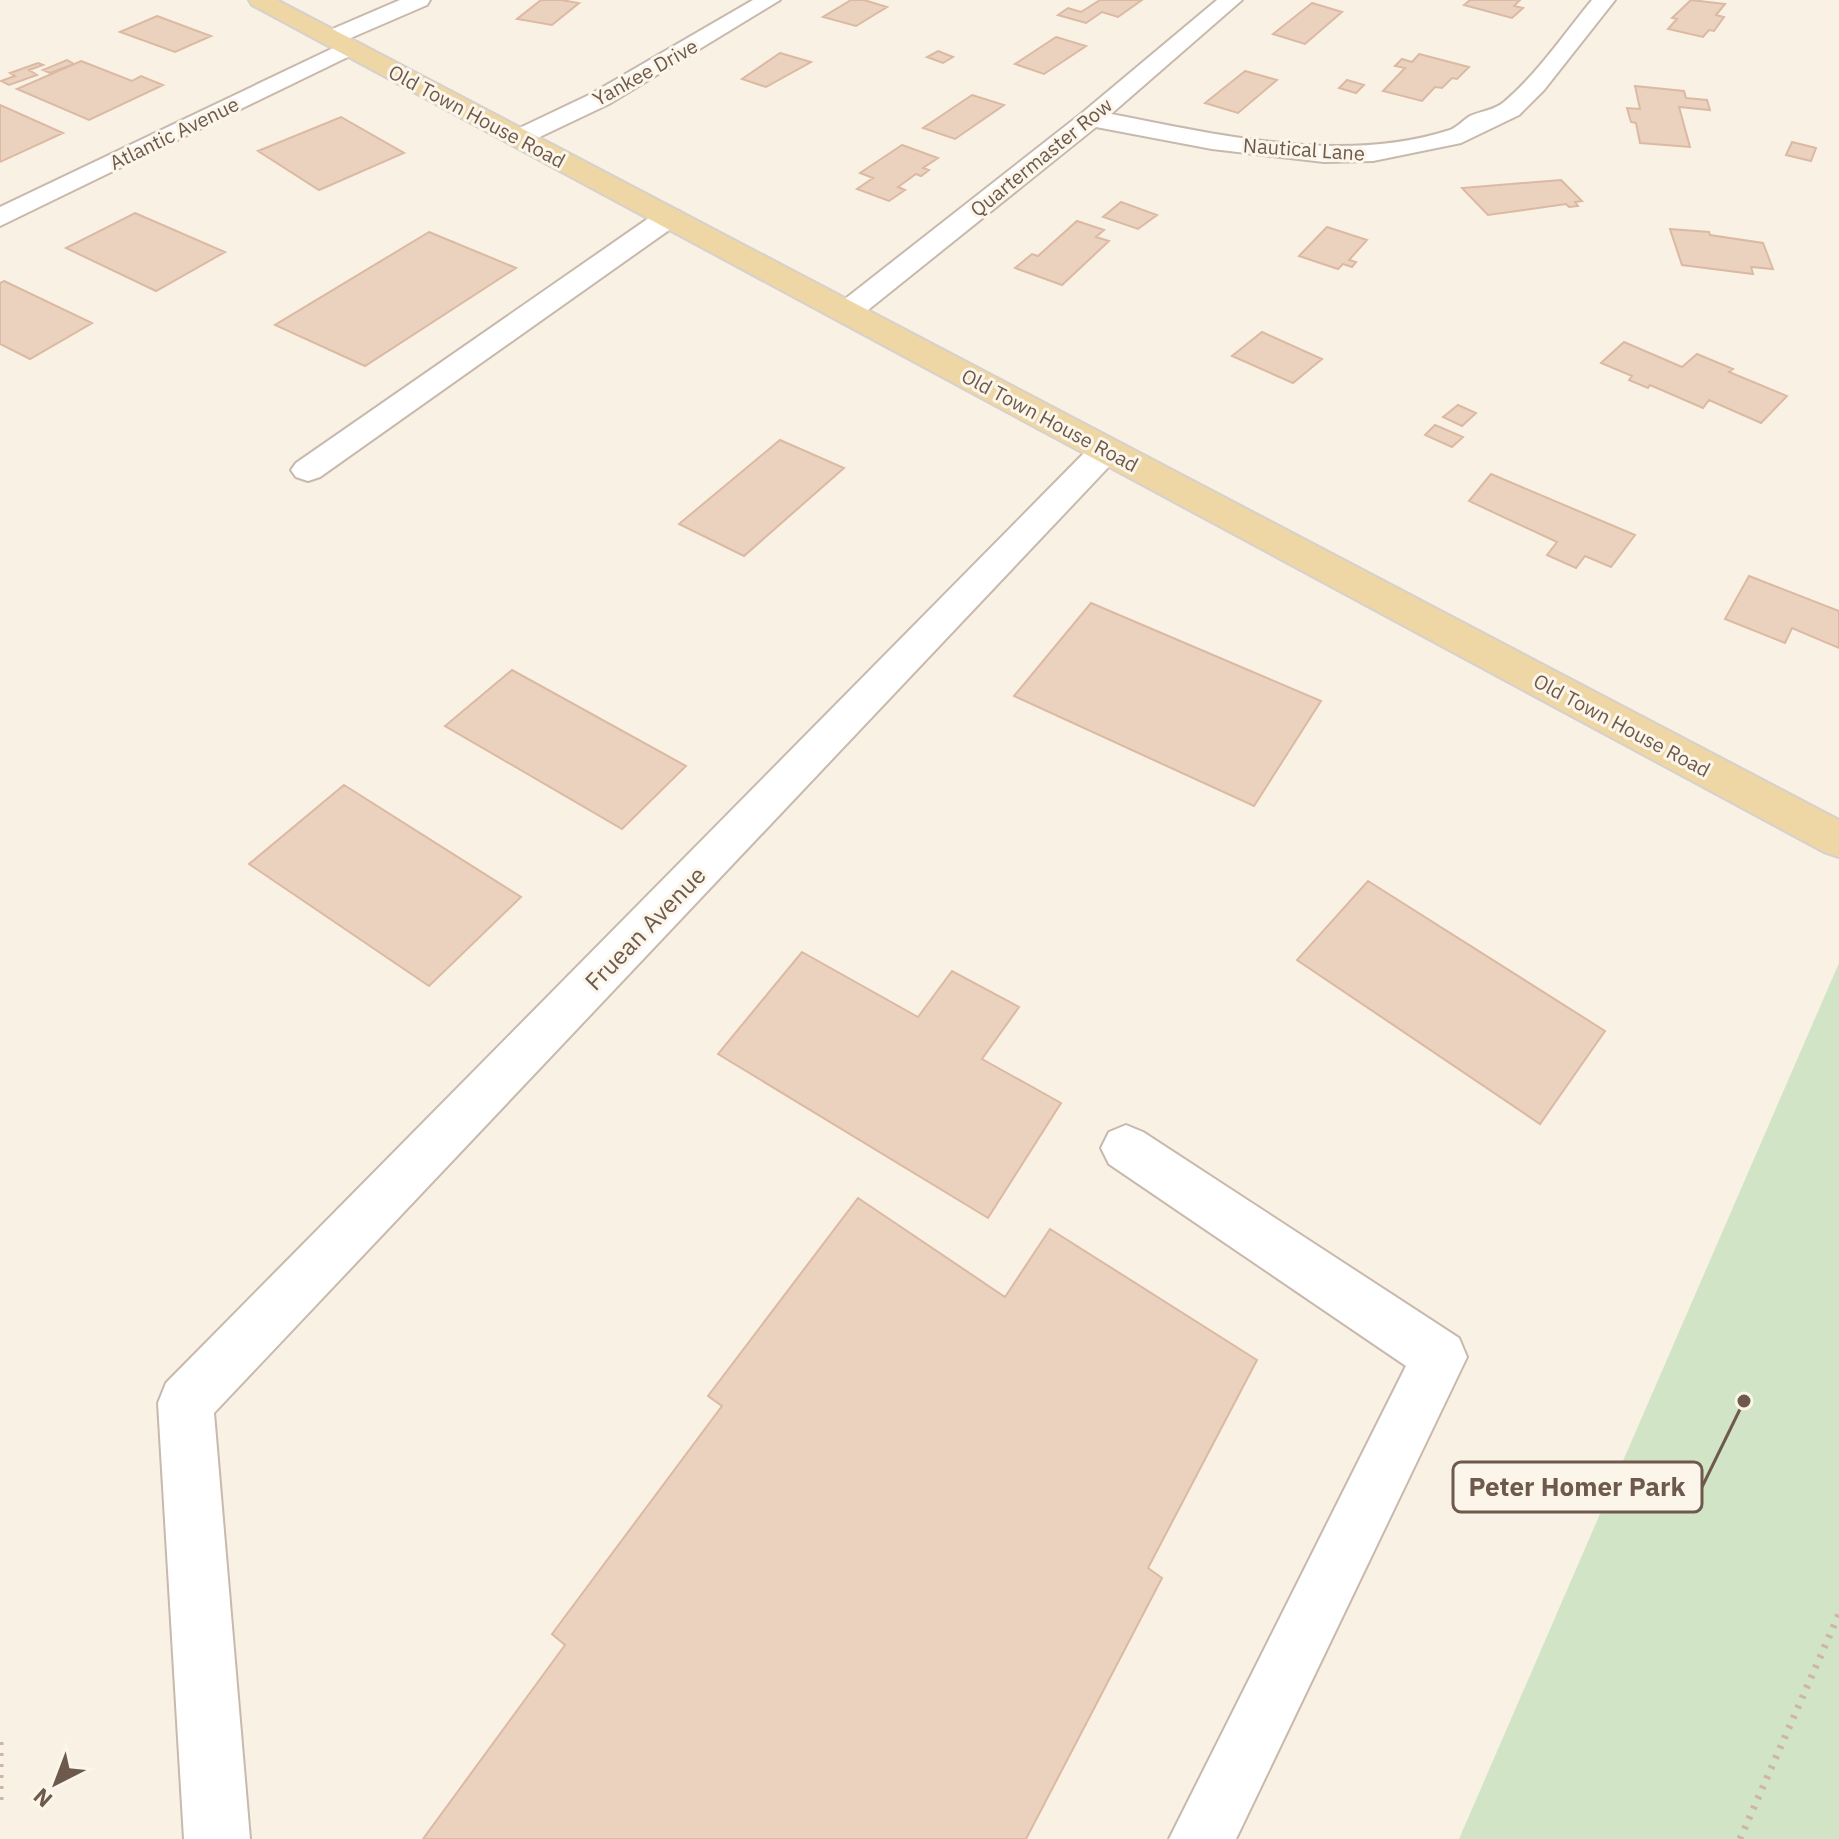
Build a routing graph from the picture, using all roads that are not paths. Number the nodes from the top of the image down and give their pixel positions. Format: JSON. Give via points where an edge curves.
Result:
{"nodes":[{"id":1,"x":260,"y":0,"type":"edge"},
{"id":2,"x":419,"y":0,"type":"edge"},
{"id":3,"x":769,"y":0,"type":"edge"},
{"id":4,"x":1231,"y":0,"type":"edge"},
{"id":5,"x":1604,"y":0,"type":"edge"},
{"id":6,"x":340,"y":43,"type":"junction"},
{"id":7,"x":1091,"y":118,"type":"junction"},
{"id":8,"x":518,"y":138,"type":"junction"},
{"id":9,"x":669,"y":217,"type":"junction"},
{"id":10,"x":0,"y":218,"type":"edge"},
{"id":11,"x":847,"y":312,"type":"junction"},
{"id":12,"x":1106,"y":450,"type":"junction"},
{"id":13,"x":308,"y":470,"type":"dead end"},
{"id":14,"x":1839,"y":840,"type":"edge"},
{"id":15,"x":1126,"y":1148,"type":"dead end"},
{"id":16,"x":217,"y":1839,"type":"edge"},
{"id":17,"x":1202,"y":1839,"type":"edge"}],
"edges":[{"from":1,"to":6,"type":"main road","name":"Old Town House Road"},
{"from":2,"to":6,"type":"street","name":"Atlantic Avenue"},
{"from":3,"to":8,"type":"street","name":"Yankee Drive","via":[[600,99]]},
{"from":4,"to":7,"type":"street","name":"Quartermaster Row"},
{"from":5,"to":7,"type":"street","name":"Nautical Lane","via":[[1510,110],[1461,135],[1373,153],[1324,154],[1212,141]]},
{"from":6,"to":8,"type":"main road","name":"Old Town House Road"},
{"from":6,"to":10,"type":"street","name":"Atlantic Avenue"},
{"from":7,"to":11,"type":"street","name":"Quartermaster Row"},
{"from":8,"to":9,"type":"main road","name":"Old Town House Road"},
{"from":9,"to":11,"type":"main road","name":"Old Town House Road"},
{"from":9,"to":13,"type":"street"},
{"from":11,"to":12,"type":"main road","name":"Old Town House Road"},
{"from":12,"to":14,"type":"main road","name":"Old Town House Road"},
{"from":12,"to":16,"type":"street","name":"Fruean Avenue","via":[[186,1405]]},
{"from":15,"to":17,"type":"street","via":[[1440,1357]]}]}
